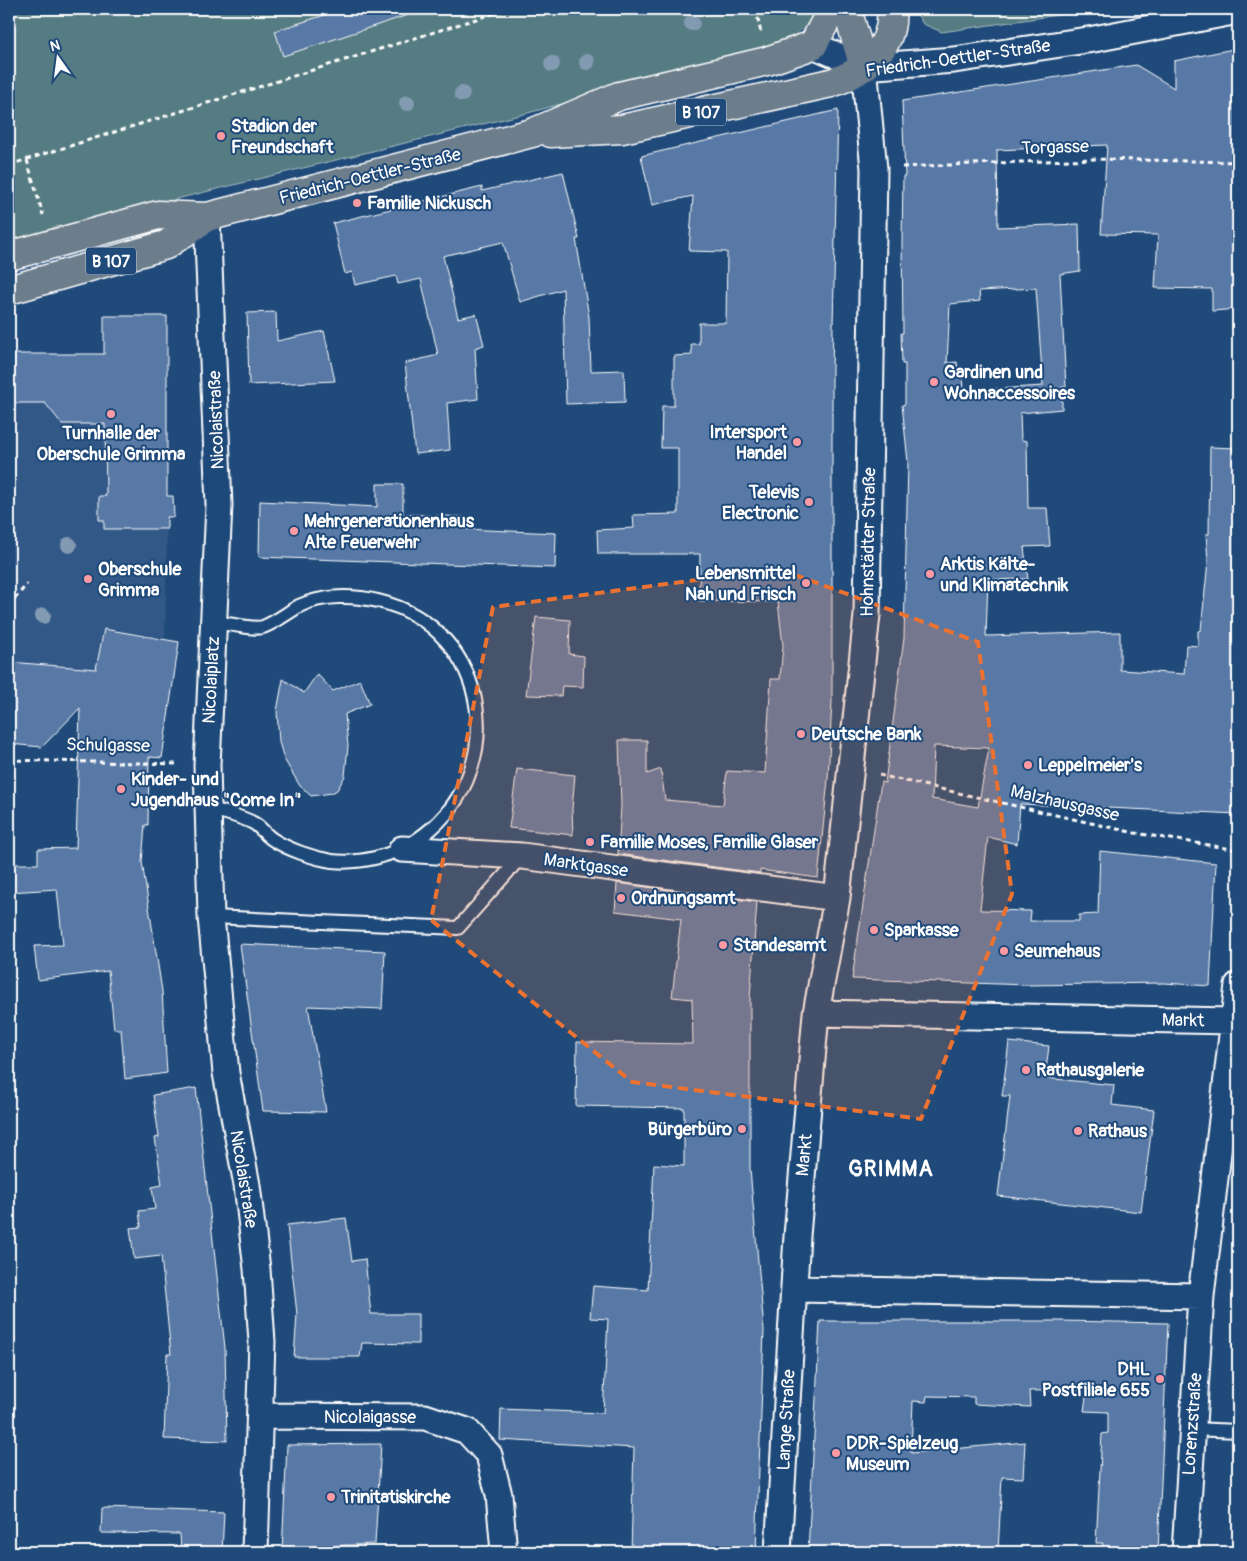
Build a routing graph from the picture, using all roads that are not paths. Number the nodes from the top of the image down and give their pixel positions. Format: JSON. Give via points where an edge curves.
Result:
{"nodes":[{"id":1,"x":832,"y":9,"type":"edge"},
{"id":2,"x":846,"y":9,"type":"edge"},
{"id":3,"x":891,"y":9,"type":"edge"},
{"id":4,"x":1238,"y":12,"type":"edge"},
{"id":5,"x":813,"y":45,"type":"junction"},
{"id":6,"x":864,"y":67,"type":"junction"},
{"id":7,"x":532,"y":133,"type":"junction"},
{"id":8,"x":207,"y":217,"type":"junction"},
{"id":9,"x":9,"y":256,"type":"edge"},
{"id":10,"x":9,"y":290,"type":"edge"},
{"id":11,"x":215,"y":622,"type":"junction"},
{"id":12,"x":209,"y":808,"type":"junction"},
{"id":13,"x":402,"y":849,"type":"junction"},
{"id":14,"x":522,"y":856,"type":"junction"},
{"id":15,"x":837,"y":898,"type":"junction"},
{"id":16,"x":211,"y":917,"type":"junction"},
{"id":17,"x":1238,"y":984,"type":"edge"},
{"id":18,"x":816,"y":1013,"type":"junction"},
{"id":19,"x":1233,"y":1021,"type":"junction"},
{"id":20,"x":794,"y":1289,"type":"junction"},
{"id":21,"x":1201,"y":1296,"type":"junction"},
{"id":22,"x":260,"y":1416,"type":"junction"},
{"id":23,"x":1192,"y":1429,"type":"junction"},
{"id":24,"x":1238,"y":1431,"type":"edge"},
{"id":25,"x":255,"y":1552,"type":"edge"},
{"id":26,"x":504,"y":1552,"type":"edge"},
{"id":27,"x":778,"y":1552,"type":"edge"},
{"id":28,"x":1185,"y":1552,"type":"edge"}],
"edges":[{"from":1,"to":5,"type":"main road"},
{"from":2,"to":6,"type":"main road"},
{"from":3,"to":6,"type":"main road","number":"B 107","via":[[892,23],[882,50]]},
{"from":4,"to":6,"type":"street","name":"Friedrich-Oettler-Straße","via":[[1094,39],[954,60]]},
{"from":5,"to":6,"type":"street"},
{"from":5,"to":7,"type":"main road","name":"Friedrich-Oettler-Straße","number":"B 107","via":[[767,61],[619,96]]},
{"from":6,"to":7,"type":"main road","name":"Friedrich-Oettler-Straße","number":"B 107","via":[[831,83],[622,130]]},
{"from":6,"to":15,"type":"street","name":"Hohnstädter Straße","via":[[874,169],[867,615]]},
{"from":7,"to":8,"type":"main road","name":"Friedrich-Oettler-Straße","number":"B 107"},
{"from":8,"to":9,"type":"main road","name":"Friedrich-Oettler-Straße","number":"B 107","via":[[158,215]]},
{"from":8,"to":10,"type":"main road","name":"Friedrich-Oettler-Straße","number":"B 107","via":[[166,245]]},
{"from":8,"to":11,"type":"street","name":"Nicolaistraße","via":[[219,505]]},
{"from":11,"to":12,"type":"street","name":"Nicolaiplatz","via":[[207,765]]},
{"from":11,"to":13,"type":"lane","name":"Nicolaiplatz","via":[[262,628],[301,605],[325,599],[349,597],[378,601],[425,623],[458,657],[472,687],[478,719],[477,753],[472,771],[453,807],[433,829]]},
{"from":12,"to":13,"type":"lane","name":"Nicolaiplatz","via":[[254,824],[293,850],[333,861],[370,859]]},
{"from":12,"to":16,"type":"street","name":"Nicolaistraße"},
{"from":13,"to":14,"type":"street","name":"Marktgasse"},
{"from":14,"to":15,"type":"street","name":"Marktgasse"},
{"from":14,"to":16,"type":"lane","via":[[458,928]]},
{"from":15,"to":18,"type":"street","name":"Hohnstädter Straße"},
{"from":16,"to":22,"type":"street","name":"Nicolaistraße","via":[[226,1074],[247,1185],[257,1269],[262,1342]]},
{"from":17,"to":19,"type":"street"},
{"from":18,"to":19,"type":"street","name":"Markt"},
{"from":18,"to":20,"type":"street","name":"Markt"},
{"from":19,"to":21,"type":"street"},
{"from":20,"to":21,"type":"street"},
{"from":20,"to":27,"type":"street","name":"Lange Straße"},
{"from":21,"to":23,"type":"street","name":"Lorenzstraße"},
{"from":22,"to":25,"type":"street","name":"Nicolaistraße"},
{"from":22,"to":26,"type":"street","name":"Nicolaigasse","via":[[425,1416],[467,1431],[489,1455],[499,1495]]},
{"from":23,"to":24,"type":"lane"},
{"from":23,"to":28,"type":"street","name":"Lorenzstraße"}]}
